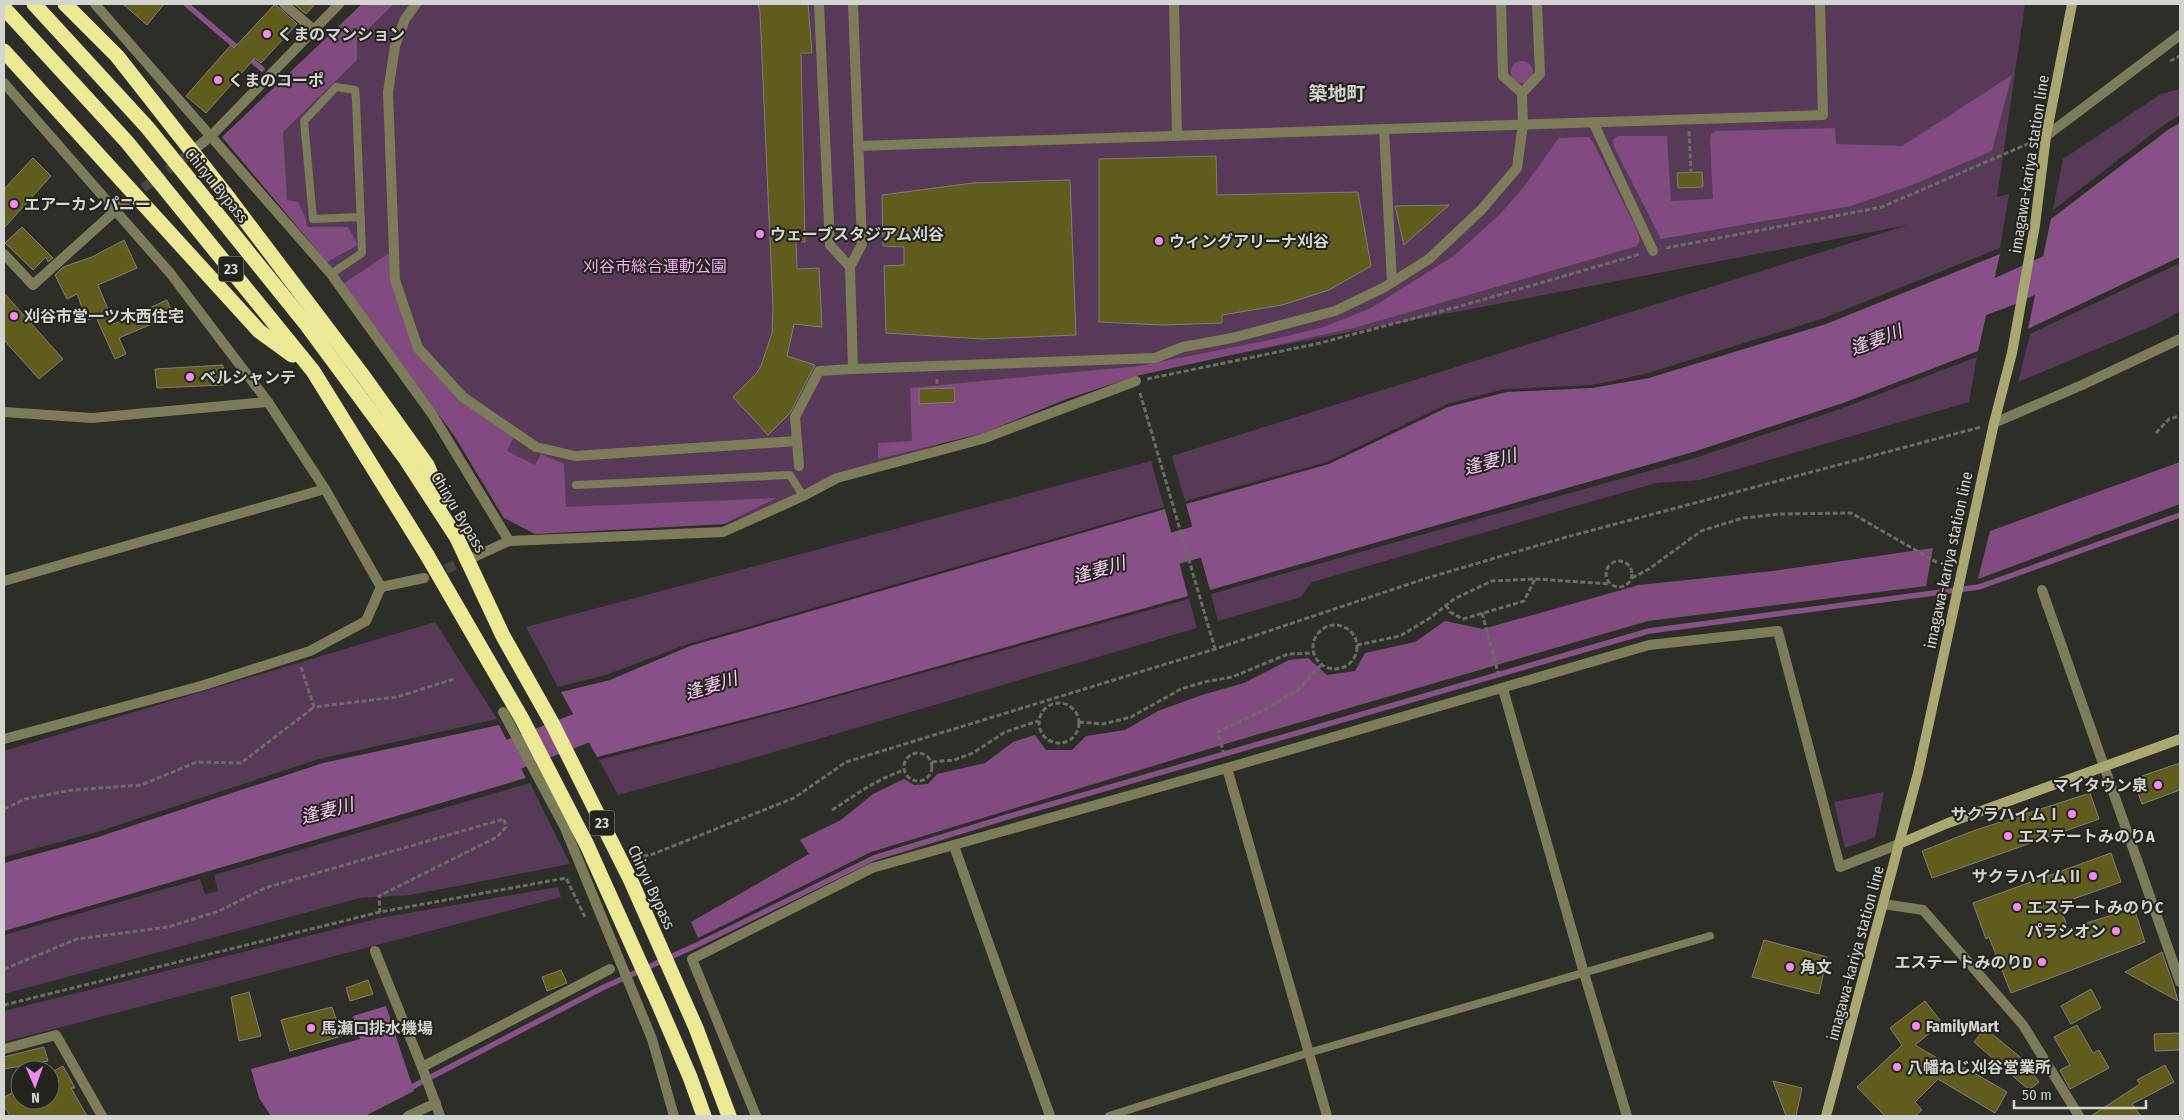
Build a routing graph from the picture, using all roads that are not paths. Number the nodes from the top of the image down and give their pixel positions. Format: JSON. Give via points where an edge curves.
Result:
{"nodes":[{"id":1,"x":34,"y":4,"type":"edge"},
{"id":2,"x":65,"y":4,"type":"edge"},
{"id":3,"x":94,"y":4,"type":"edge"},
{"id":4,"x":284,"y":4,"type":"edge"},
{"id":5,"x":339,"y":4,"type":"edge"},
{"id":6,"x":416,"y":4,"type":"edge"},
{"id":7,"x":819,"y":4,"type":"edge"},
{"id":8,"x":853,"y":4,"type":"edge"},
{"id":9,"x":1174,"y":4,"type":"edge"},
{"id":10,"x":1501,"y":4,"type":"edge"},
{"id":11,"x":1537,"y":4,"type":"edge"},
{"id":12,"x":1820,"y":4,"type":"edge"},
{"id":13,"x":2072,"y":4,"type":"edge"},
{"id":14,"x":4,"y":8,"type":"edge"},
{"id":15,"x":314,"y":30,"type":"junction"},
{"id":16,"x":2180,"y":35,"type":"edge"},
{"id":17,"x":4,"y":50,"type":"edge"},
{"id":18,"x":4,"y":83,"type":"edge"},
{"id":19,"x":1522,"y":94,"type":"junction"},
{"id":20,"x":1593,"y":122,"type":"junction"},
{"id":21,"x":1523,"y":124,"type":"junction"},
{"id":22,"x":1384,"y":129,"type":"junction"},
{"id":23,"x":211,"y":136,"type":"junction"},
{"id":24,"x":1177,"y":136,"type":"junction"},
{"id":25,"x":2046,"y":136,"type":"junction"},
{"id":26,"x":858,"y":146,"type":"junction"},
{"id":27,"x":196,"y":148,"type":"tunnel mouth"},
{"id":28,"x":125,"y":202,"type":"tunnel mouth"},
{"id":29,"x":116,"y":209,"type":"junction"},
{"id":30,"x":361,"y":217,"type":"junction"},
{"id":31,"x":1653,"y":251,"type":"road end"},
{"id":32,"x":4,"y":254,"type":"edge"},
{"id":33,"x":850,"y":267,"type":"junction"},
{"id":34,"x":331,"y":274,"type":"junction"},
{"id":35,"x":1392,"y":282,"type":"junction"},
{"id":36,"x":2180,"y":339,"type":"edge"},
{"id":37,"x":853,"y":369,"type":"junction"},
{"id":38,"x":313,"y":371,"type":"junction"},
{"id":39,"x":1136,"y":381,"type":"road end"},
{"id":40,"x":268,"y":402,"type":"junction"},
{"id":41,"x":4,"y":412,"type":"edge"},
{"id":42,"x":1994,"y":423,"type":"junction"},
{"id":43,"x":797,"y":442,"type":"junction"},
{"id":44,"x":799,"y":466,"type":"dead end"},
{"id":45,"x":576,"y":485,"type":"dead end"},
{"id":46,"x":325,"y":489,"type":"junction"},
{"id":47,"x":803,"y":496,"type":"junction"},
{"id":48,"x":457,"y":538,"type":"junction"},
{"id":49,"x":509,"y":541,"type":"junction"},
{"id":50,"x":474,"y":557,"type":"tunnel mouth"},
{"id":51,"x":424,"y":578,"type":"tunnel mouth"},
{"id":52,"x":4,"y":581,"type":"edge"},
{"id":53,"x":381,"y":587,"type":"junction"},
{"id":54,"x":2042,"y":590,"type":"dead end"},
{"id":55,"x":1503,"y":689,"type":"junction"},
{"id":56,"x":503,"y":712,"type":"dead end"},
{"id":57,"x":4,"y":738,"type":"edge"},
{"id":58,"x":2180,"y":739,"type":"edge"},
{"id":59,"x":1227,"y":768,"type":"junction"},
{"id":60,"x":2104,"y":768,"type":"junction"},
{"id":61,"x":1899,"y":844,"type":"junction"},
{"id":62,"x":954,"y":846,"type":"junction"},
{"id":63,"x":1883,"y":904,"type":"junction"},
{"id":64,"x":1710,"y":936,"type":"dead end"},
{"id":65,"x":375,"y":951,"type":"dead end"},
{"id":66,"x":610,"y":969,"type":"dead end"},
{"id":67,"x":1584,"y":973,"type":"junction"},
{"id":68,"x":2180,"y":982,"type":"edge"},
{"id":69,"x":4,"y":1049,"type":"edge"},
{"id":70,"x":1308,"y":1053,"type":"junction"},
{"id":71,"x":422,"y":1067,"type":"junction"},
{"id":72,"x":690,"y":1077,"type":"junction"},
{"id":73,"x":436,"y":1103,"type":"junction"},
{"id":74,"x":102,"y":1116,"type":"edge"},
{"id":75,"x":408,"y":1116,"type":"edge"},
{"id":76,"x":440,"y":1116,"type":"edge"},
{"id":77,"x":674,"y":1116,"type":"edge"},
{"id":78,"x":697,"y":1116,"type":"edge"},
{"id":79,"x":704,"y":1116,"type":"edge"},
{"id":80,"x":729,"y":1116,"type":"edge"},
{"id":81,"x":756,"y":1116,"type":"edge"},
{"id":82,"x":1050,"y":1116,"type":"edge"},
{"id":83,"x":1109,"y":1116,"type":"edge"},
{"id":84,"x":1327,"y":1116,"type":"edge"},
{"id":85,"x":1627,"y":1116,"type":"edge"},
{"id":86,"x":1826,"y":1116,"type":"edge"},
{"id":87,"x":2079,"y":1116,"type":"edge"}],
"edges":[{"from":1,"to":48,"type":"highway","name":"Chiryu Bypass","number":"23","via":[[147,127],[300,316],[405,458]]},
{"from":2,"to":48,"type":"highway","number":"23","via":[[117,56],[165,114],[364,377],[427,465]]},
{"from":3,"to":23,"type":"street"},
{"from":4,"to":15,"type":"street"},
{"from":5,"to":15,"type":"street"},
{"from":6,"to":43,"type":"street","via":[[395,46],[388,92],[395,280],[418,348],[463,397],[536,447],[552,451],[575,456]]},
{"from":7,"to":33,"type":"street","via":[[830,245]]},
{"from":8,"to":26,"type":"street"},
{"from":9,"to":24,"type":"street"},
{"from":10,"to":19,"type":"street","via":[[1503,76]]},
{"from":11,"to":19,"type":"street","via":[[1540,74]]},
{"from":12,"to":20,"type":"street","via":[[1823,115]]},
{"from":13,"to":25,"type":"main road","name":"imagawa-kariya station line"},
{"from":14,"to":38,"type":"highway","number":"23","via":[[127,142]]},
{"from":15,"to":23,"type":"street"},
{"from":16,"to":25,"type":"street"},
{"from":17,"to":38,"type":"highway","via":[[259,331]]},
{"from":18,"to":29,"type":"street"},
{"from":19,"to":21,"type":"street"},
{"from":20,"to":21,"type":"street"},
{"from":20,"to":31,"type":"street"},
{"from":21,"to":22,"type":"street"},
{"from":21,"to":35,"type":"street","via":[[1517,168],[1481,210],[1429,259]]},
{"from":22,"to":24,"type":"street"},
{"from":22,"to":35,"type":"street"},
{"from":23,"to":27,"type":"street"},
{"from":23,"to":34,"type":"street"},
{"from":24,"to":26,"type":"street"},
{"from":25,"to":42,"type":"main road","name":"imagawa-kariya station line","via":[[2035,225],[2012,353]]},
{"from":26,"to":33,"type":"street","via":[[862,244]]},
{"from":28,"to":29,"type":"street"},
{"from":29,"to":32,"type":"street","via":[[33,285]]},
{"from":29,"to":40,"type":"street","via":[[170,272]]},
{"from":30,"to":30,"type":"lane","via":[[313,219],[304,121],[336,87],[355,90]]},
{"from":30,"to":34,"type":"lane","via":[[362,253]]},
{"from":33,"to":37,"type":"street"},
{"from":34,"to":49,"type":"street","via":[[432,414]]},
{"from":35,"to":37,"type":"street","via":[[1335,311],[1232,338],[1183,347],[1155,358]]},
{"from":36,"to":42,"type":"street"},
{"from":37,"to":43,"type":"street","via":[[819,371],[794,417]]},
{"from":38,"to":72,"type":"highway","number":"23","bridge":true,"via":[[427,555],[522,719],[587,845]]},
{"from":39,"to":47,"type":"street","via":[[982,438],[837,478]]},
{"from":40,"to":41,"type":"street","via":[[92,418]]},
{"from":40,"to":46,"type":"street"},
{"from":42,"to":61,"type":"main road","name":"imagawa-kariya station line","via":[[1918,772]]},
{"from":43,"to":44,"type":"street"},
{"from":45,"to":47,"type":"lane","via":[[790,475]]},
{"from":46,"to":52,"type":"street"},
{"from":46,"to":53,"type":"street"},
{"from":47,"to":49,"type":"street","via":[[723,532]]},
{"from":48,"to":80,"type":"highway","name":"Chiryu Bypass","number":"23","bridge":true,"via":[[503,636],[552,723],[631,881],[696,1028]]},
{"from":49,"to":50,"type":"street"},
{"from":51,"to":53,"type":"street"},
{"from":53,"to":57,"type":"street","via":[[366,621],[298,655],[201,686]]},
{"from":54,"to":60,"type":"street"},
{"from":55,"to":59,"type":"street"},
{"from":55,"to":61,"type":"street","via":[[1649,645],[1778,630],[1840,867]]},
{"from":55,"to":67,"type":"street"},
{"from":56,"to":77,"type":"street","via":[[566,828],[652,1039]]},
{"from":58,"to":60,"type":"main road"},
{"from":59,"to":62,"type":"street"},
{"from":59,"to":70,"type":"street"},
{"from":60,"to":61,"type":"main road","via":[[1948,823]]},
{"from":60,"to":68,"type":"street"},
{"from":61,"to":63,"type":"main road","name":"imagawa-kariya station line"},
{"from":62,"to":81,"type":"street","via":[[872,868],[692,959]]},
{"from":62,"to":82,"type":"street"},
{"from":63,"to":86,"type":"main road","name":"imagawa-kariya station line"},
{"from":63,"to":87,"type":"street","via":[[1923,910],[2023,1025]]},
{"from":64,"to":67,"type":"lane"},
{"from":65,"to":71,"type":"street"},
{"from":66,"to":71,"type":"street"},
{"from":67,"to":70,"type":"lane"},
{"from":67,"to":85,"type":"street"},
{"from":69,"to":74,"type":"street","via":[[56,1035]]},
{"from":70,"to":83,"type":"lane"},
{"from":70,"to":84,"type":"street"},
{"from":71,"to":73,"type":"street"},
{"from":72,"to":78,"type":"highway"},
{"from":72,"to":79,"type":"highway","number":"23","bridge":true},
{"from":73,"to":75,"type":"street"},
{"from":73,"to":76,"type":"street"}]}
